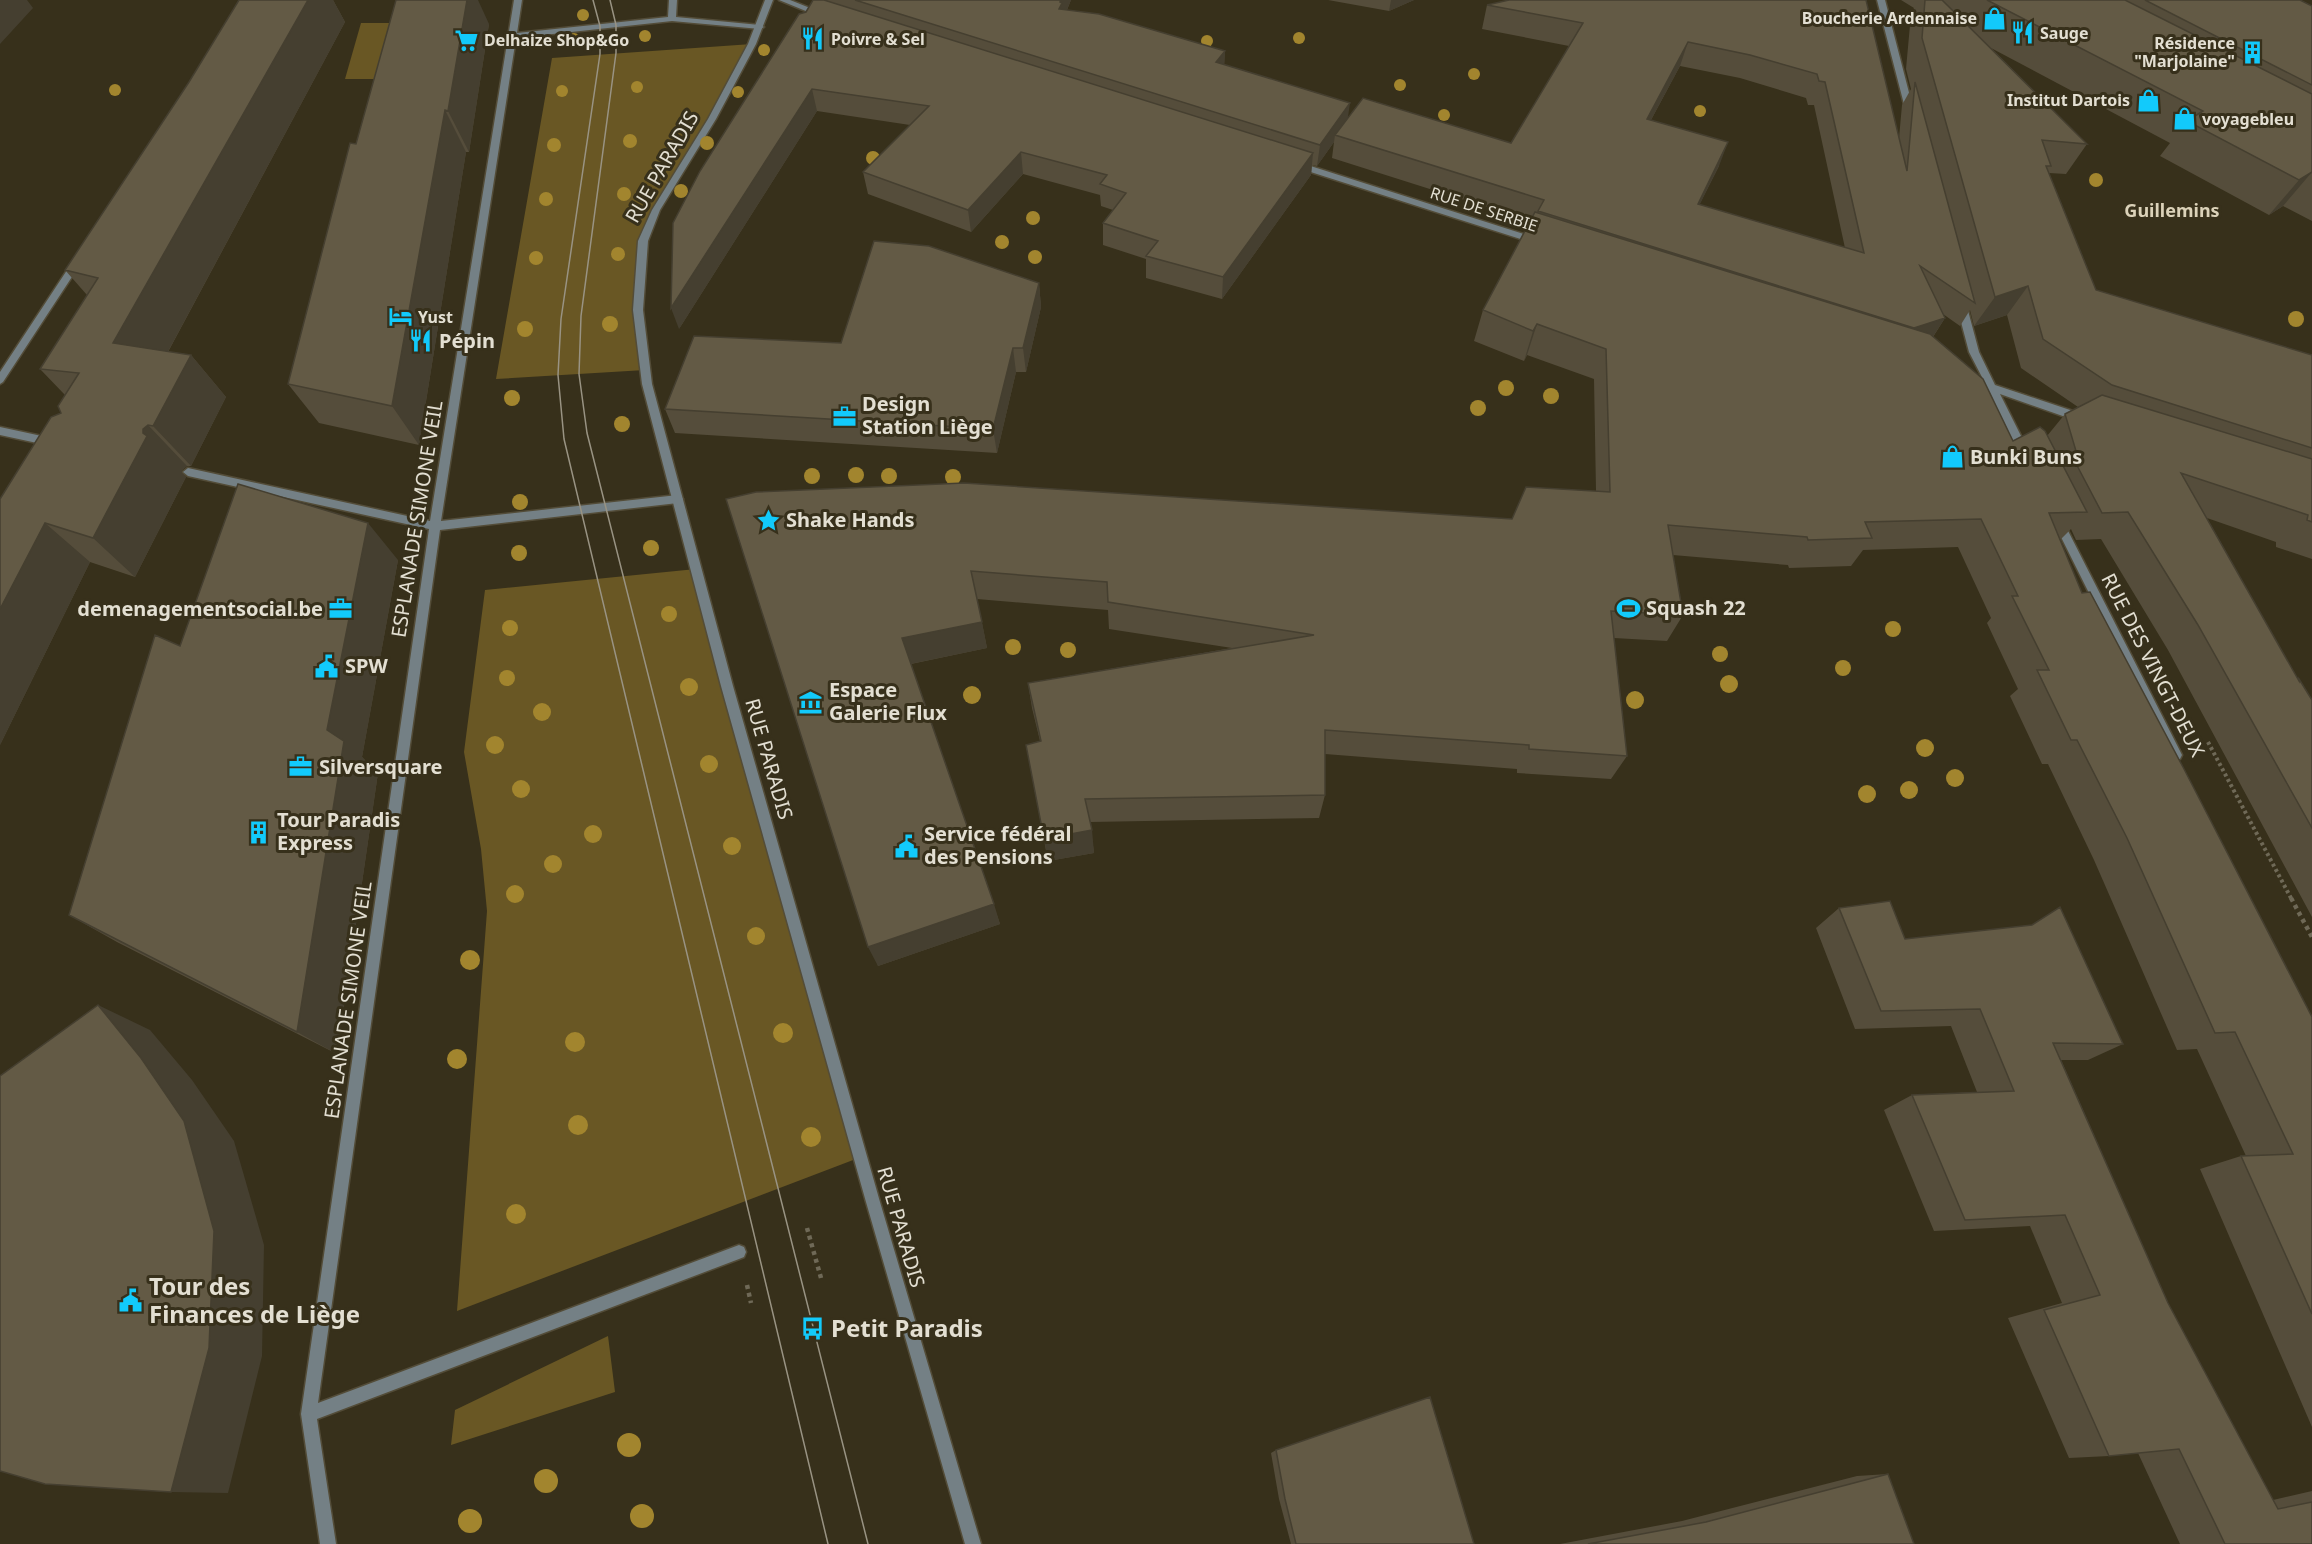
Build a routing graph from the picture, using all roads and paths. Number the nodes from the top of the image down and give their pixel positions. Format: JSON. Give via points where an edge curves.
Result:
{"nodes":[{"id":1,"x":518,"y":0,"type":"edge"},
{"id":2,"x":673,"y":0,"type":"edge"},
{"id":3,"x":769,"y":0,"type":"edge"},
{"id":4,"x":783,"y":0,"type":"edge"},
{"id":5,"x":1881,"y":0,"type":"edge"},
{"id":6,"x":672,"y":19,"type":"junction"},
{"id":7,"x":837,"y":19,"type":"edge"},
{"id":8,"x":760,"y":27,"type":"junction"},
{"id":9,"x":512,"y":36,"type":"junction"},
{"id":10,"x":1914,"y":125,"type":"edge"},
{"id":11,"x":1292,"y":164,"type":"edge"},
{"id":12,"x":1542,"y":243,"type":"edge"},
{"id":13,"x":82,"y":254,"type":"edge"},
{"id":14,"x":1959,"y":295,"type":"edge"},
{"id":15,"x":1960,"y":376,"type":"edge"},
{"id":16,"x":0,"y":380,"type":"edge"},
{"id":17,"x":1991,"y":387,"type":"junction"},
{"id":18,"x":2090,"y":421,"type":"edge"},
{"id":19,"x":0,"y":431,"type":"edge"},
{"id":20,"x":64,"y":445,"type":"edge"},
{"id":21,"x":2030,"y":466,"type":"edge"},
{"id":22,"x":188,"y":472,"type":"dead end"},
{"id":23,"x":678,"y":499,"type":"junction"},
{"id":24,"x":2052,"y":508,"type":"edge"},
{"id":25,"x":435,"y":526,"type":"junction"},
{"id":26,"x":2207,"y":739,"type":"dead end"},
{"id":27,"x":2179,"y":761,"type":"edge"},
{"id":28,"x":2312,"y":937,"type":"edge"},
{"id":29,"x":807,"y":1228,"type":"dead end"},
{"id":30,"x":739,"y":1252,"type":"dead end"},
{"id":31,"x":821,"y":1278,"type":"dead end"},
{"id":32,"x":309,"y":1414,"type":"junction"},
{"id":33,"x":328,"y":1544,"type":"edge"},
{"id":34,"x":973,"y":1544,"type":"edge"}],
"edges":[{"from":1,"to":9,"type":"street","name":"ESPLANADE SIMONE VEIL"},
{"from":2,"to":6,"type":"street"},
{"from":3,"to":8,"type":"street","name":"RUE PARADIS"},
{"from":4,"to":7,"type":"street"},
{"from":5,"to":10,"type":"street"},
{"from":6,"to":8,"type":"street"},
{"from":6,"to":9,"type":"street"},
{"from":8,"to":23,"type":"street","name":"RUE PARADIS","via":[[712,119],[656,210],[643,241],[638,310],[647,384]]},
{"from":9,"to":25,"type":"street","name":"ESPLANADE SIMONE VEIL"},
{"from":11,"to":12,"type":"street","name":"RUE DE SERBIE"},
{"from":13,"to":16,"type":"street"},
{"from":14,"to":17,"type":"street","via":[[1974,352]]},
{"from":15,"to":17,"type":"street"},
{"from":17,"to":18,"type":"street"},
{"from":17,"to":21,"type":"street"},
{"from":19,"to":20,"type":"street"},
{"from":22,"to":25,"type":"street"},
{"from":23,"to":25,"type":"street"},
{"from":23,"to":34,"type":"street","name":"RUE PARADIS","via":[[727,686]]},
{"from":24,"to":27,"type":"street","name":"RUE DES VINGT-DEUX"},
{"from":25,"to":32,"type":"street","name":"ESPLANADE SIMONE VEIL"},
{"from":26,"to":28,"type":"path"},
{"from":29,"to":31,"type":"path"},
{"from":30,"to":32,"type":"street"},
{"from":32,"to":33,"type":"street","name":"ESPLANADE SIMONE VEIL"}]}
